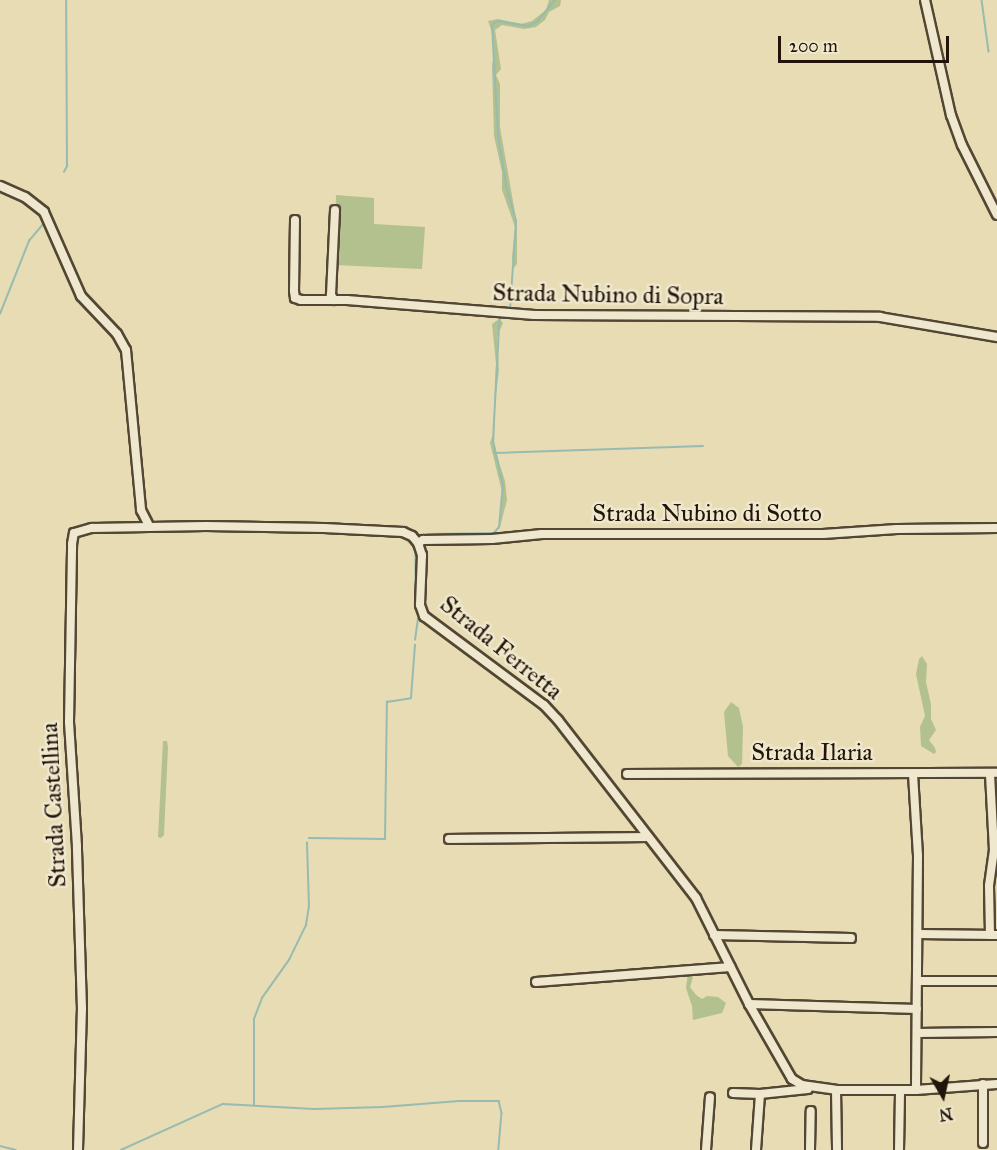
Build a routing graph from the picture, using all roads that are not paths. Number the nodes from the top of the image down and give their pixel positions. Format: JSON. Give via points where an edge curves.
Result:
{"nodes":[{"id":1,"x":925,"y":0,"type":"edge"},
{"id":2,"x":0,"y":186,"type":"edge"},
{"id":3,"x":336,"y":210,"type":"dead end"},
{"id":4,"x":997,"y":215,"type":"edge"},
{"id":5,"x":295,"y":220,"type":"dead end"},
{"id":6,"x":334,"y":300,"type":"junction"},
{"id":7,"x":997,"y":337,"type":"edge"},
{"id":8,"x":142,"y":518,"type":"junction"},
{"id":9,"x":148,"y":526,"type":"junction"},
{"id":10,"x":135,"y":527,"type":"junction"},
{"id":11,"x":997,"y":528,"type":"edge"},
{"id":12,"x":418,"y":543,"type":"junction"},
{"id":13,"x":627,"y":774,"type":"dead end"},
{"id":14,"x":913,"y":774,"type":"junction"},
{"id":15,"x":993,"y":774,"type":"edge"},
{"id":16,"x":646,"y":837,"type":"junction"},
{"id":17,"x":449,"y":839,"type":"dead end"},
{"id":18,"x":995,"y":845,"type":"edge"},
{"id":19,"x":918,"y":934,"type":"junction"},
{"id":20,"x":714,"y":935,"type":"junction"},
{"id":21,"x":994,"y":935,"type":"edge"},
{"id":22,"x":851,"y":938,"type":"dead end"},
{"id":23,"x":730,"y":967,"type":"junction"},
{"id":24,"x":918,"y":981,"type":"junction"},
{"id":25,"x":997,"y":981,"type":"edge"},
{"id":26,"x":536,"y":982,"type":"dead end"},
{"id":27,"x":749,"y":1004,"type":"junction"},
{"id":28,"x":916,"y":1009,"type":"junction"},
{"id":29,"x":997,"y":1032,"type":"edge"},
{"id":30,"x":917,"y":1033,"type":"junction"},
{"id":31,"x":792,"y":1079,"type":"junction"},
{"id":32,"x":983,"y":1084,"type":"junction"},
{"id":33,"x":997,"y":1084,"type":"edge"},
{"id":34,"x":816,"y":1088,"type":"junction"},
{"id":35,"x":836,"y":1090,"type":"junction"},
{"id":36,"x":900,"y":1090,"type":"junction"},
{"id":37,"x":916,"y":1090,"type":"junction"},
{"id":38,"x":772,"y":1092,"type":"junction"},
{"id":39,"x":733,"y":1093,"type":"dead end"},
{"id":40,"x":760,"y":1094,"type":"junction"},
{"id":41,"x":710,"y":1097,"type":"dead end"},
{"id":42,"x":811,"y":1111,"type":"dead end"},
{"id":43,"x":983,"y":1143,"type":"dead end"},
{"id":44,"x":78,"y":1150,"type":"edge"},
{"id":45,"x":706,"y":1150,"type":"edge"},
{"id":46,"x":756,"y":1150,"type":"edge"},
{"id":47,"x":810,"y":1150,"type":"edge"},
{"id":48,"x":837,"y":1150,"type":"edge"},
{"id":49,"x":899,"y":1150,"type":"edge"}],
"edges":[{"from":1,"to":4,"type":"street","via":[[951,115]]},
{"from":2,"to":8,"type":"street","via":[[25,197],[44,212],[81,296],[117,334],[126,350]]},
{"from":3,"to":6,"type":"street","via":[[331,295]]},
{"from":5,"to":6,"type":"street","name":"Strada Nubino di Sopra","via":[[295,298]]},
{"from":6,"to":7,"type":"street","name":"Strada Nubino di Sopra","via":[[534,315],[872,316]]},
{"from":8,"to":9,"type":"street"},
{"from":8,"to":10,"type":"street"},
{"from":9,"to":10,"type":"street","name":"Strada Castellina"},
{"from":9,"to":12,"type":"street","via":[[403,532]]},
{"from":10,"to":44,"type":"street","name":"Strada Castellina","via":[[81,530],[74,533],[72,544],[69,722],[82,1009]]},
{"from":11,"to":12,"type":"street","name":"Strada Nubino di Sotto","via":[[824,534],[542,534]]},
{"from":12,"to":16,"type":"street","name":"Strada Ferretta","via":[[422,555],[420,606],[424,615],[544,705]]},
{"from":13,"to":14,"type":"street","name":"Strada Ilaria"},
{"from":14,"to":15,"type":"street","name":"Strada Ilaria"},
{"from":14,"to":19,"type":"street"},
{"from":15,"to":18,"type":"street"},
{"from":16,"to":17,"type":"street"},
{"from":16,"to":20,"type":"street","name":"Strada Ferretta","via":[[696,898]]},
{"from":18,"to":21,"type":"street","via":[[989,886]]},
{"from":19,"to":21,"type":"street"},
{"from":19,"to":24,"type":"street"},
{"from":20,"to":22,"type":"street"},
{"from":20,"to":23,"type":"street","name":"Strada Ferretta"},
{"from":23,"to":26,"type":"street"},
{"from":23,"to":27,"type":"street","name":"Strada Ferretta"},
{"from":24,"to":25,"type":"street"},
{"from":24,"to":28,"type":"street"},
{"from":27,"to":28,"type":"street"},
{"from":27,"to":31,"type":"street","name":"Strada Ferretta"},
{"from":28,"to":30,"type":"street"},
{"from":29,"to":30,"type":"street"},
{"from":30,"to":37,"type":"street"},
{"from":31,"to":34,"type":"street"},
{"from":31,"to":38,"type":"street"},
{"from":32,"to":33,"type":"street"},
{"from":32,"to":37,"type":"street"},
{"from":32,"to":43,"type":"street"},
{"from":34,"to":35,"type":"street"},
{"from":34,"to":38,"type":"street"},
{"from":35,"to":36,"type":"street"},
{"from":35,"to":48,"type":"street"},
{"from":36,"to":37,"type":"street"},
{"from":36,"to":49,"type":"street"},
{"from":38,"to":40,"type":"street"},
{"from":39,"to":40,"type":"street"},
{"from":40,"to":46,"type":"street"},
{"from":41,"to":45,"type":"street"},
{"from":42,"to":47,"type":"street"}]}
